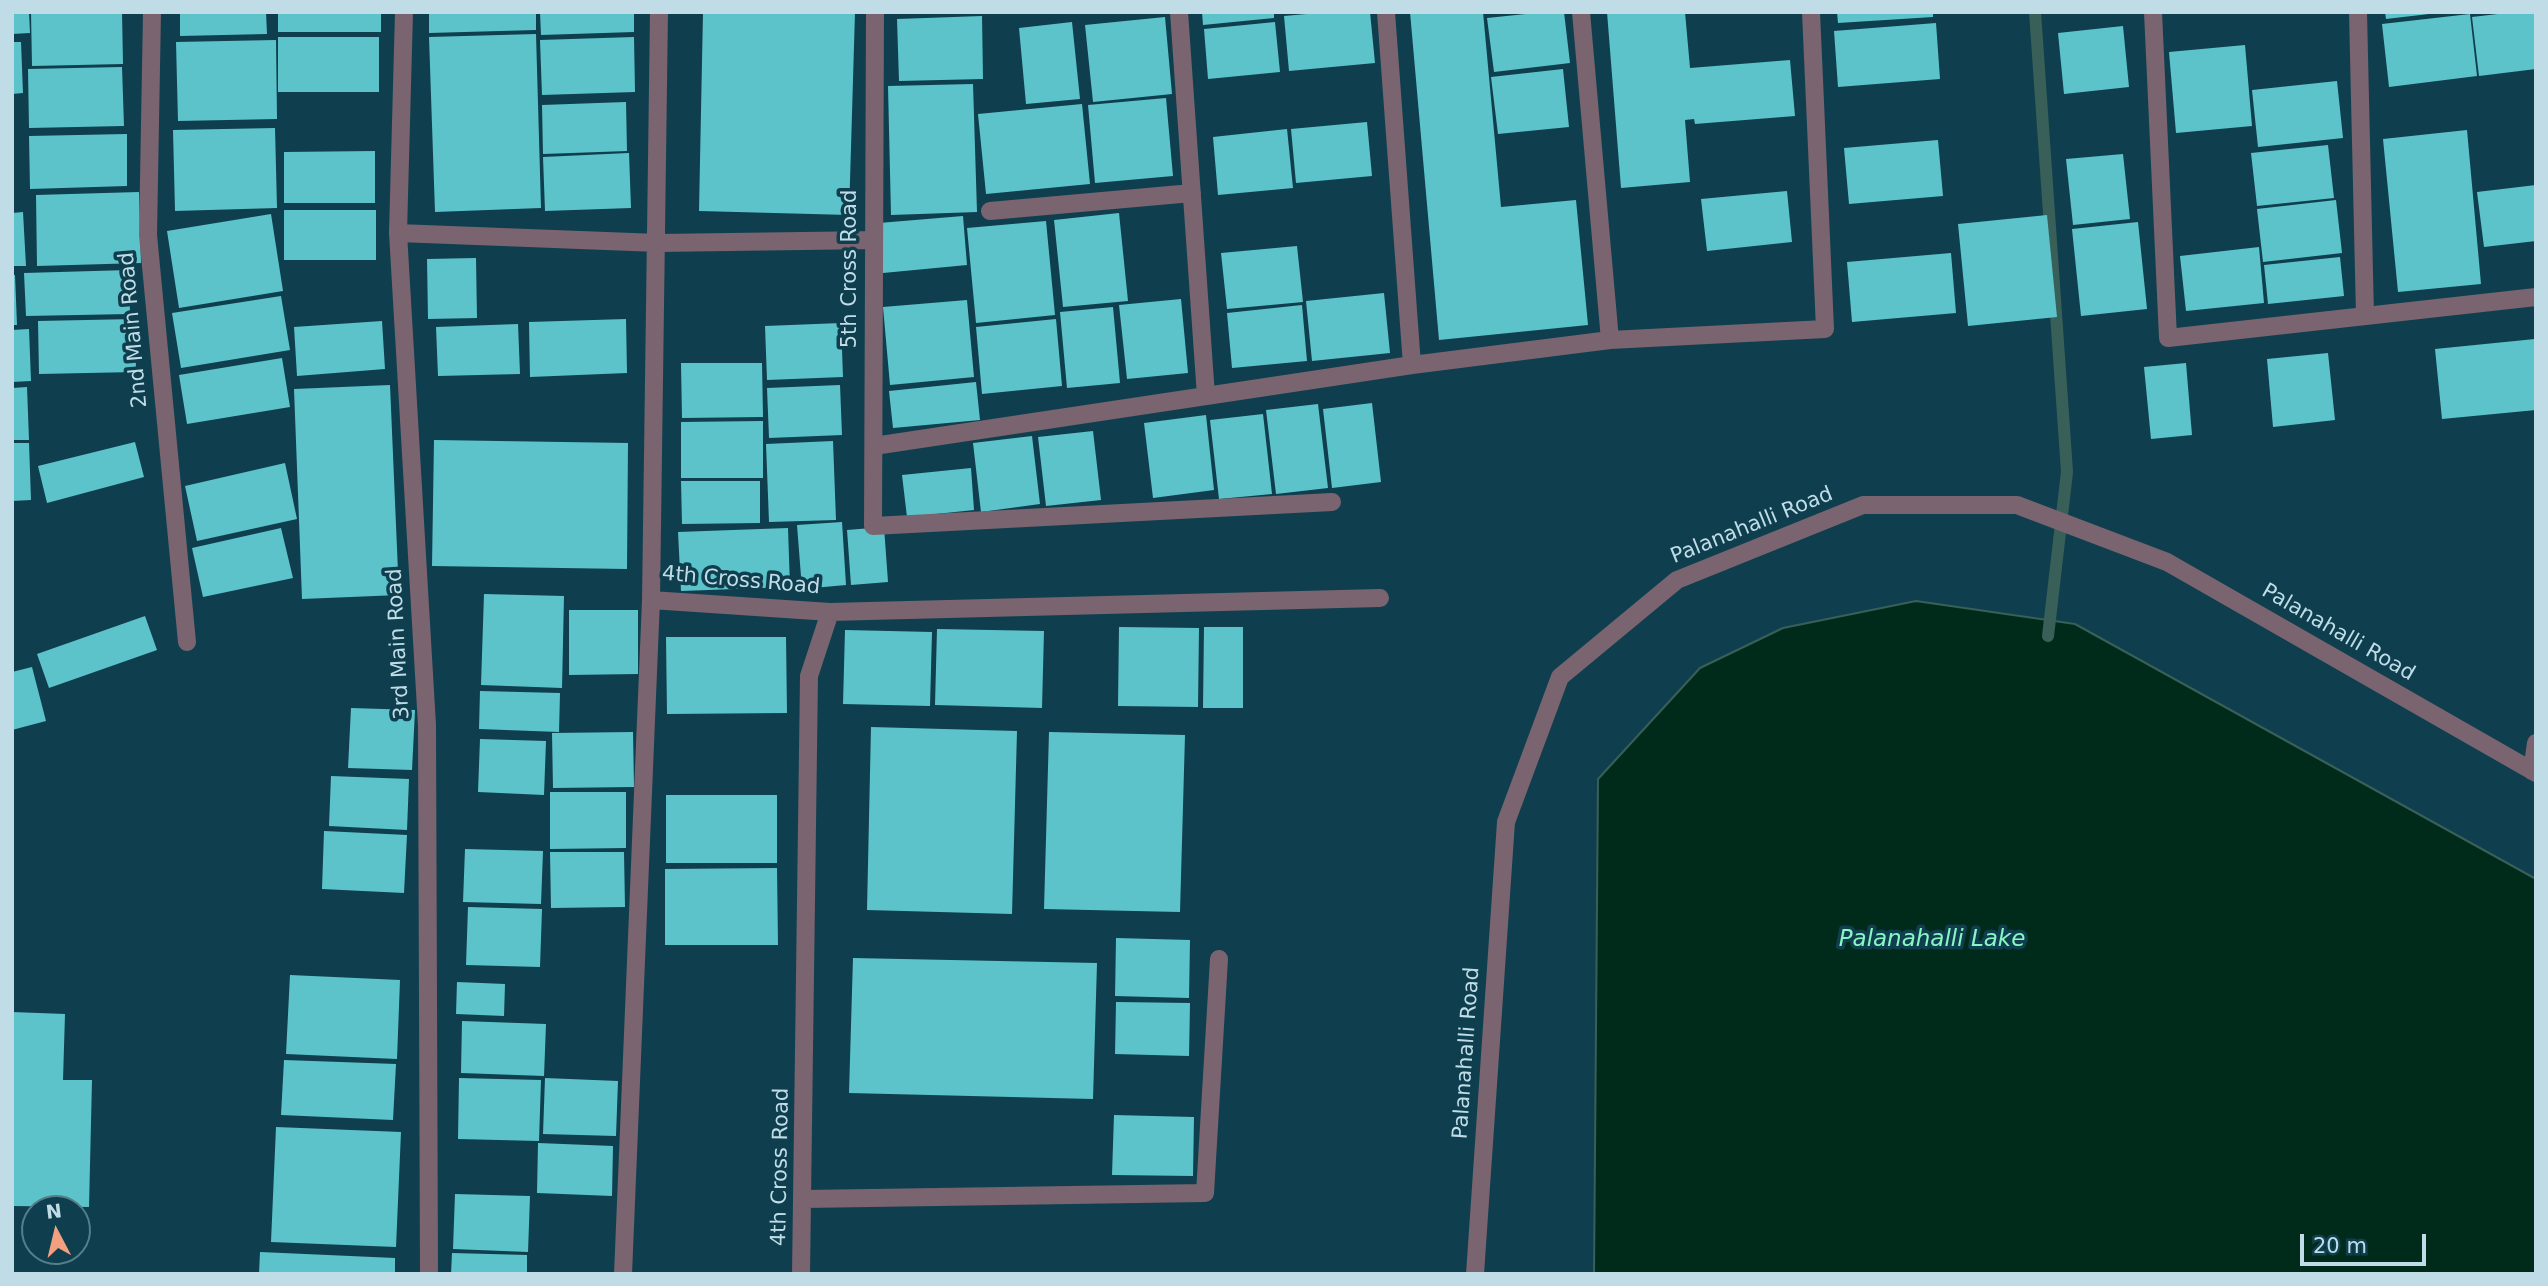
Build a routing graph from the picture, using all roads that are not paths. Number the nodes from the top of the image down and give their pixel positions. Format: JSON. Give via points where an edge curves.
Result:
{"nodes":[{"id":1,"x":152,"y":12,"type":"edge"},
{"id":2,"x":404,"y":12,"type":"edge"},
{"id":3,"x":659,"y":12,"type":"edge"},
{"id":4,"x":875,"y":12,"type":"edge"},
{"id":5,"x":1180,"y":12,"type":"edge"},
{"id":6,"x":1386,"y":12,"type":"edge"},
{"id":7,"x":1581,"y":12,"type":"edge"},
{"id":8,"x":1811,"y":12,"type":"edge"},
{"id":9,"x":2153,"y":12,"type":"edge"},
{"id":10,"x":2358,"y":12,"type":"edge"},
{"id":11,"x":1192,"y":193,"type":"junction"},
{"id":12,"x":990,"y":211,"type":"dead end"},
{"id":13,"x":398,"y":233,"type":"junction"},
{"id":14,"x":874,"y":240,"type":"junction"},
{"id":15,"x":657,"y":243,"type":"junction"},
{"id":16,"x":2536,"y":297,"type":"edge"},
{"id":17,"x":2365,"y":316,"type":"junction"},
{"id":18,"x":1610,"y":340,"type":"junction"},
{"id":19,"x":1412,"y":365,"type":"junction"},
{"id":20,"x":1206,"y":396,"type":"junction"},
{"id":21,"x":874,"y":446,"type":"junction"},
{"id":22,"x":1332,"y":502,"type":"dead end"},
{"id":23,"x":1380,"y":598,"type":"dead end"},
{"id":24,"x":652,"y":600,"type":"junction"},
{"id":25,"x":830,"y":612,"type":"junction"},
{"id":26,"x":187,"y":642,"type":"dead end"},
{"id":27,"x":2536,"y":743,"type":"edge"},
{"id":28,"x":2534,"y":772,"type":"edge"},
{"id":29,"x":1219,"y":959,"type":"dead end"},
{"id":30,"x":804,"y":1199,"type":"junction"},
{"id":31,"x":429,"y":1274,"type":"edge"},
{"id":32,"x":623,"y":1274,"type":"edge"},
{"id":33,"x":801,"y":1274,"type":"edge"},
{"id":34,"x":1475,"y":1274,"type":"edge"}],
"edges":[{"from":1,"to":26,"type":"street","name":"2nd Main Road","via":[[148,235]]},
{"from":2,"to":13,"type":"street","name":"3rd Main Road"},
{"from":3,"to":15,"type":"street","name":"4th Cross Road"},
{"from":4,"to":14,"type":"street","name":"5th Cross Road"},
{"from":5,"to":11,"type":"street"},
{"from":6,"to":19,"type":"street"},
{"from":7,"to":18,"type":"street"},
{"from":8,"to":18,"type":"street","via":[[1825,330]]},
{"from":9,"to":17,"type":"street","via":[[2168,338]]},
{"from":10,"to":17,"type":"street"},
{"from":11,"to":12,"type":"street"},
{"from":11,"to":20,"type":"street"},
{"from":13,"to":15,"type":"street"},
{"from":13,"to":31,"type":"street","name":"3rd Main Road","via":[[427,724]]},
{"from":14,"to":15,"type":"street"},
{"from":14,"to":21,"type":"street","name":"5th Cross Road"},
{"from":15,"to":24,"type":"street","name":"4th Cross Road"},
{"from":16,"to":17,"type":"street"},
{"from":18,"to":19,"type":"street"},
{"from":19,"to":20,"type":"street"},
{"from":20,"to":21,"type":"street"},
{"from":21,"to":22,"type":"street","name":"5th Cross Road","via":[[873,526]]},
{"from":23,"to":25,"type":"street"},
{"from":24,"to":25,"type":"street","name":"4th Cross Road"},
{"from":24,"to":32,"type":"street"},
{"from":25,"to":30,"type":"street","name":"4th Cross Road","via":[[809,676]]},
{"from":27,"to":28,"type":"street"},
{"from":28,"to":34,"type":"street","name":"Palanahalli Road","via":[[2167,562],[2017,505],[1863,505],[1676,580],[1560,677],[1506,822]]},
{"from":29,"to":30,"type":"street","via":[[1205,1193]]},
{"from":30,"to":33,"type":"street","name":"4th Cross Road"}]}
